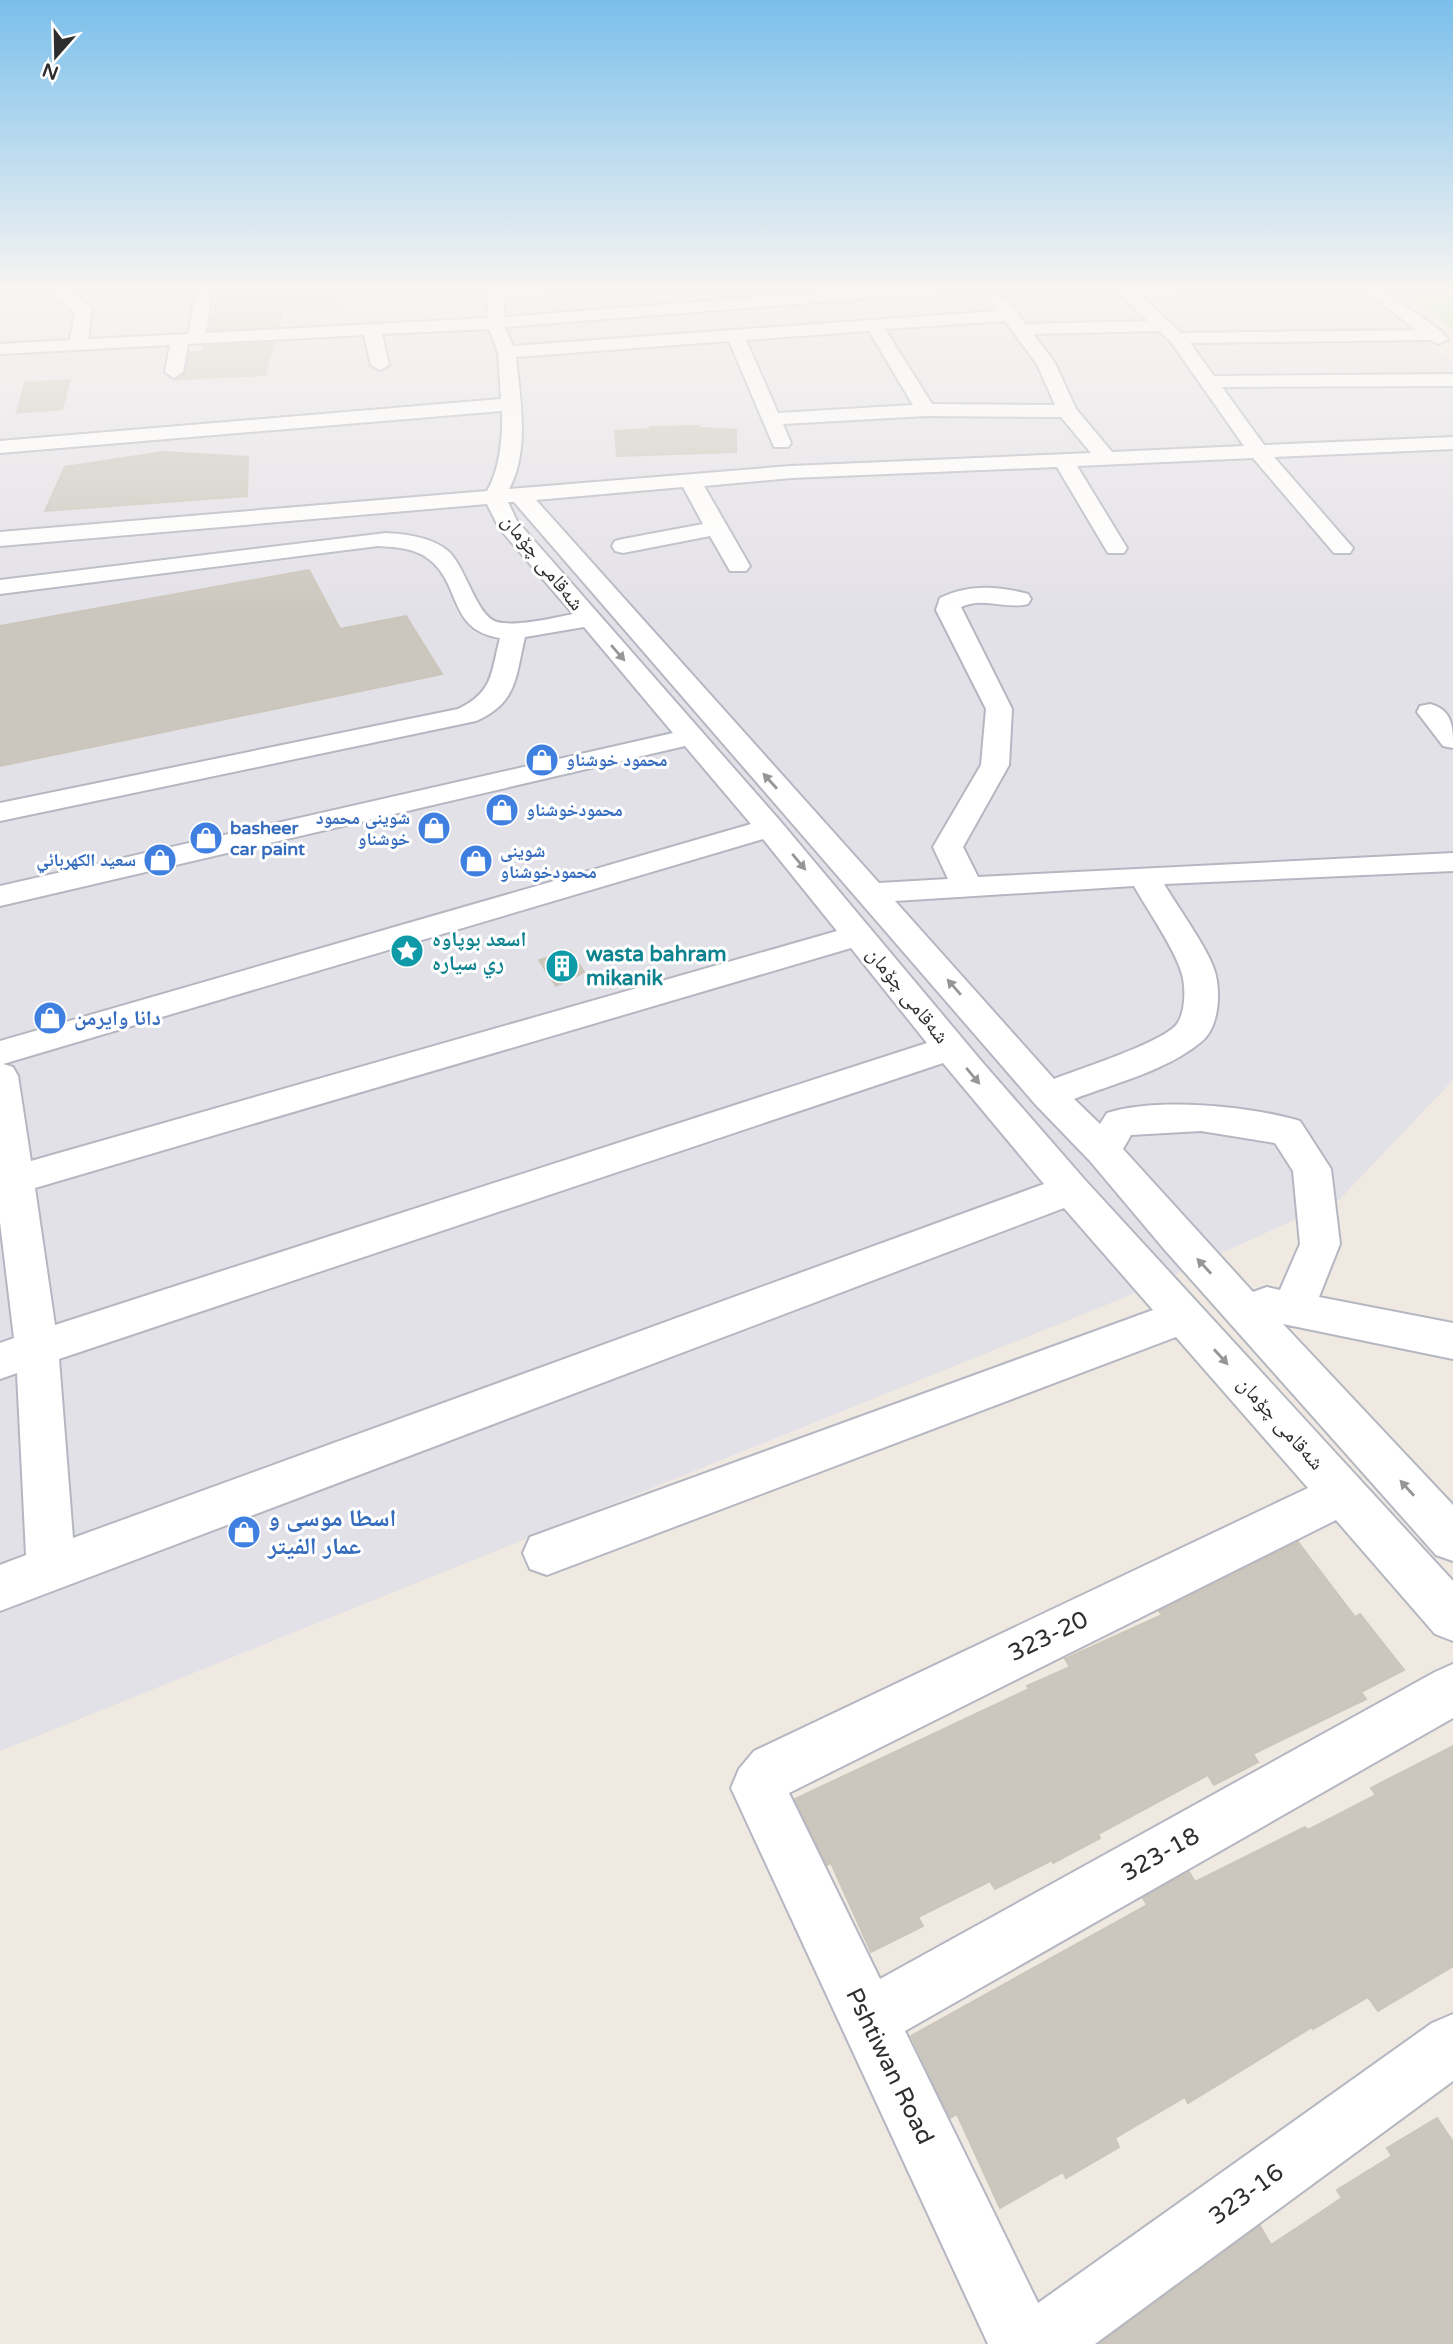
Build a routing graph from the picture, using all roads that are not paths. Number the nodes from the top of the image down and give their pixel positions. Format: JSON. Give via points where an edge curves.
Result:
{"nodes":[{"id":1,"x":512,"y":395,"type":"edge"},
{"id":2,"x":762,"y":395,"type":"edge"},
{"id":3,"x":917,"y":395,"type":"edge"},
{"id":4,"x":1061,"y":395,"type":"edge"},
{"id":5,"x":1218,"y":395,"type":"edge"},
{"id":6,"x":513,"y":404,"type":"junction"},
{"id":7,"x":926,"y":410,"type":"junction"},
{"id":8,"x":1068,"y":411,"type":"junction"},
{"id":9,"x":773,"y":419,"type":"junction"},
{"id":10,"x":1453,"y":443,"type":"edge"},
{"id":11,"x":0,"y":447,"type":"edge"},
{"id":12,"x":1259,"y":452,"type":"junction"},
{"id":13,"x":1106,"y":458,"type":"junction"},
{"id":14,"x":1063,"y":460,"type":"junction"},
{"id":15,"x":791,"y":472,"type":"junction"},
{"id":16,"x":690,"y":480,"type":"junction"},
{"id":17,"x":512,"y":503,"type":"junction"},
{"id":18,"x":716,"y":528,"type":"junction"},
{"id":19,"x":0,"y":539,"type":"edge"},
{"id":20,"x":623,"y":546,"type":"dead end"},
{"id":21,"x":1116,"y":548,"type":"dead end"},
{"id":22,"x":1342,"y":548,"type":"dead end"},
{"id":23,"x":738,"y":566,"type":"dead end"},
{"id":24,"x":0,"y":587,"type":"edge"},
{"id":25,"x":1019,"y":599,"type":"dead end"},
{"id":26,"x":589,"y":619,"type":"junction"},
{"id":27,"x":516,"y":629,"type":"junction"},
{"id":28,"x":1430,"y":712,"type":"dead end"},
{"id":29,"x":690,"y":737,"type":"junction"},
{"id":30,"x":1453,"y":740,"type":"edge"},
{"id":31,"x":0,"y":812,"type":"edge"},
{"id":32,"x":771,"y":828,"type":"junction"},
{"id":33,"x":1453,"y":862,"type":"edge"},
{"id":34,"x":1144,"y":876,"type":"junction"},
{"id":35,"x":968,"y":887,"type":"junction"},
{"id":36,"x":872,"y":893,"type":"junction"},
{"id":37,"x":0,"y":896,"type":"edge"},
{"id":38,"x":859,"y":934,"type":"junction"},
{"id":39,"x":951,"y":1048,"type":"junction"},
{"id":40,"x":0,"y":1053,"type":"edge"},
{"id":41,"x":0,"y":1076,"type":"edge"},
{"id":42,"x":1048,"y":1095,"type":"junction"},
{"id":43,"x":1103,"y":1151,"type":"junction"},
{"id":44,"x":1071,"y":1191,"type":"junction"},
{"id":45,"x":11,"y":1204,"type":"edge"},
{"id":46,"x":1178,"y":1238,"type":"junction"},
{"id":47,"x":1132,"y":1257,"type":"junction"},
{"id":48,"x":1233,"y":1297,"type":"junction"},
{"id":49,"x":1293,"y":1309,"type":"junction"},
{"id":50,"x":1184,"y":1316,"type":"junction"},
{"id":51,"x":1453,"y":1341,"type":"edge"},
{"id":52,"x":19,"y":1355,"type":"edge"},
{"id":53,"x":1345,"y":1493,"type":"junction"},
{"id":54,"x":1449,"y":1524,"type":"edge"},
{"id":55,"x":547,"y":1553,"type":"dead end"},
{"id":56,"x":51,"y":1570,"type":"junction"},
{"id":57,"x":0,"y":1588,"type":"edge"},
{"id":58,"x":1453,"y":1617,"type":"edge"},
{"id":59,"x":1453,"y":1690,"type":"edge"},
{"id":60,"x":758,"y":1788,"type":"joint"},
{"id":61,"x":868,"y":2019,"type":"junction"},
{"id":62,"x":1453,"y":2044,"type":"edge"},
{"id":63,"x":1023,"y":2344,"type":"edge"},
{"id":64,"x":1038,"y":2344,"type":"edge"}],
"edges":[{"from":1,"to":6,"type":"street"},
{"from":2,"to":9,"type":"street"},
{"from":3,"to":7,"type":"street"},
{"from":4,"to":8,"type":"street"},
{"from":5,"to":12,"type":"street"},
{"from":6,"to":11,"type":"street"},
{"from":6,"to":17,"type":"street"},
{"from":7,"to":8,"type":"street"},
{"from":7,"to":9,"type":"street"},
{"from":8,"to":13,"type":"street"},
{"from":9,"to":15,"type":"street"},
{"from":10,"to":12,"type":"street"},
{"from":12,"to":13,"type":"street"},
{"from":12,"to":22,"type":"street"},
{"from":13,"to":14,"type":"street"},
{"from":14,"to":15,"type":"street"},
{"from":14,"to":21,"type":"street"},
{"from":15,"to":16,"type":"street"},
{"from":16,"to":17,"type":"street"},
{"from":16,"to":18,"type":"street"},
{"from":17,"to":19,"type":"street"},
{"from":17,"to":26,"type":"street","name":"شەقامی چۆمان"},
{"from":36,"to":17,"type":"street","name":"شەقامی چۆمان","one_way":true},
{"from":18,"to":20,"type":"street"},
{"from":18,"to":23,"type":"street"},
{"from":24,"to":27,"type":"street","via":[[378,539],[403,540],[441,557],[479,621],[491,629]]},
{"from":25,"to":35,"type":"street","via":[[976,595],[949,603],[948,610],[999,709],[995,765],[948,847]]},
{"from":26,"to":27,"type":"street"},
{"from":26,"to":29,"type":"street","name":"شەقامی چۆمان","one_way":true},
{"from":27,"to":31,"type":"street","via":[[499,691],[486,706],[466,715]]},
{"from":28,"to":30,"type":"street"},
{"from":29,"to":32,"type":"street","name":"شەقامی چۆمان"},
{"from":29,"to":37,"type":"street"},
{"from":32,"to":38,"type":"street","name":"شەقامی چۆمان","one_way":true},
{"from":32,"to":40,"type":"street"},
{"from":33,"to":34,"type":"street"},
{"from":34,"to":35,"type":"street"},
{"from":34,"to":42,"type":"street","via":[[1198,970],[1202,993],[1197,1018],[1190,1033],[1150,1056]]},
{"from":35,"to":36,"type":"street"},
{"from":42,"to":36,"type":"street","name":"شەقامی چۆمان","one_way":true},
{"from":38,"to":39,"type":"street","name":"شەقامی چۆمان"},
{"from":38,"to":45,"type":"street"},
{"from":39,"to":44,"type":"street","name":"شەقامی چۆمان","one_way":true},
{"from":39,"to":52,"type":"street"},
{"from":41,"to":45,"type":"street"},
{"from":42,"to":43,"type":"street","name":"شەقامی چۆمان"},
{"from":43,"to":46,"type":"street","name":"شەقامی چۆمان"},
{"from":43,"to":49,"type":"street","via":[[1120,1122],[1201,1118],[1287,1131],[1312,1169],[1320,1244]]},
{"from":44,"to":47,"type":"street","name":"شەقامی چۆمان"},
{"from":44,"to":56,"type":"street"},
{"from":45,"to":52,"type":"street"},
{"from":46,"to":47,"type":"street"},
{"from":48,"to":46,"type":"street","name":"شەقامی چۆمان","one_way":true},
{"from":47,"to":50,"type":"street","name":"شەقامی چۆمان"},
{"from":48,"to":49,"type":"street"},
{"from":54,"to":48,"type":"street","name":"شەقامی چۆمان","one_way":true},
{"from":49,"to":51,"type":"street"},
{"from":50,"to":53,"type":"street","name":"شەقامی چۆمان","one_way":true},
{"from":50,"to":55,"type":"street"},
{"from":52,"to":56,"type":"street"},
{"from":53,"to":58,"type":"street","name":"شەقامی چۆمان"},
{"from":53,"to":60,"type":"street","name":"323-20","via":[[773,1770]]},
{"from":56,"to":57,"type":"street"},
{"from":59,"to":61,"type":"street","name":"323-18"},
{"from":60,"to":61,"type":"street","name":"Pshtiwan Road"},
{"from":61,"to":63,"type":"street","name":"Pshtiwan Road"},
{"from":62,"to":64,"type":"street","name":"323-16"}]}
